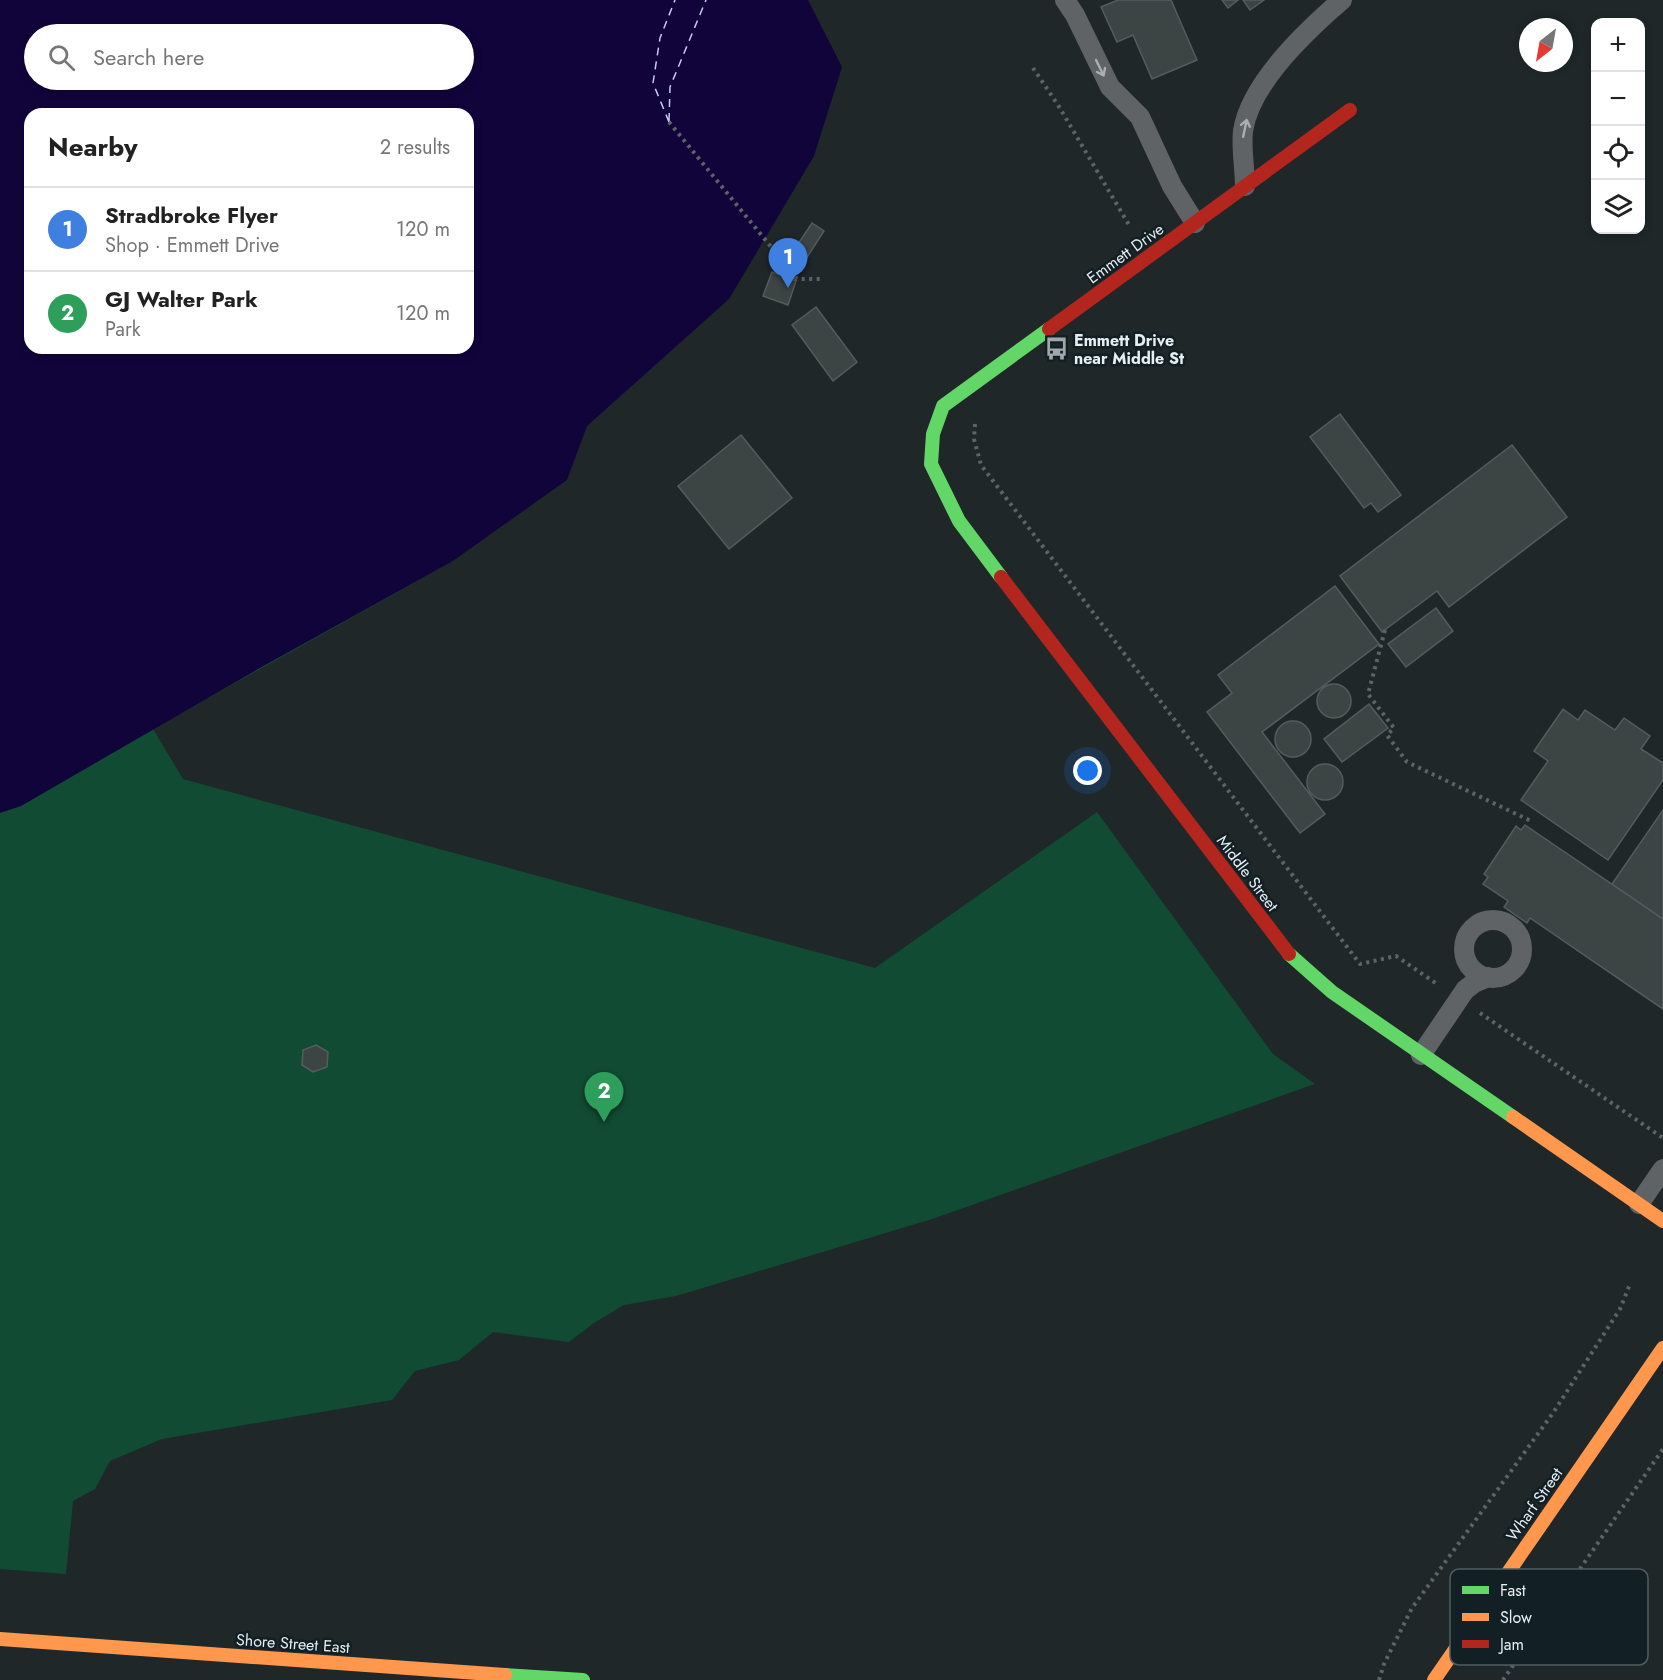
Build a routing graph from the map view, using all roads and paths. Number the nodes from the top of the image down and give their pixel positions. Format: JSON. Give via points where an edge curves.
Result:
{"nodes":[{"id":1,"x":1342,"y":0,"type":"edge"},
{"id":2,"x":1070,"y":8,"type":"edge"},
{"id":3,"x":1033,"y":68,"type":"dead end"},
{"id":4,"x":1350,"y":110,"type":"dead end"},
{"id":5,"x":669,"y":122,"type":"dead end"},
{"id":6,"x":1245,"y":186,"type":"junction"},
{"id":7,"x":1195,"y":223,"type":"junction"},
{"id":8,"x":1129,"y":225,"type":"dead end"},
{"id":9,"x":785,"y":264,"type":"dead end"},
{"id":10,"x":795,"y":277,"type":"dead end"},
{"id":11,"x":820,"y":279,"type":"dead end"},
{"id":12,"x":978,"y":415,"type":"dead end"},
{"id":13,"x":933,"y":434,"type":"joint"},
{"id":14,"x":1385,"y":630,"type":"dead end"},
{"id":15,"x":1531,"y":821,"type":"dead end"},
{"id":16,"x":1466,"y":960,"type":"junction"},
{"id":17,"x":1488,"y":977,"type":"junction"},
{"id":18,"x":1462,"y":995,"type":"junction"},
{"id":19,"x":1421,"y":1055,"type":"junction"},
{"id":20,"x":1663,"y":1138,"type":"edge"},
{"id":21,"x":1663,"y":1169,"type":"edge"},
{"id":22,"x":1638,"y":1204,"type":"junction"},
{"id":23,"x":1663,"y":1221,"type":"edge"},
{"id":24,"x":1630,"y":1284,"type":"dead end"},
{"id":25,"x":1663,"y":1348,"type":"edge"},
{"id":26,"x":1663,"y":1449,"type":"edge"},
{"id":27,"x":1511,"y":1569,"type":"edge"},
{"id":28,"x":1580,"y":1569,"type":"edge"},
{"id":29,"x":0,"y":1639,"type":"edge"},
{"id":30,"x":1450,"y":1657,"type":"edge"},
{"id":31,"x":1513,"y":1665,"type":"edge"},
{"id":32,"x":583,"y":1680,"type":"edge"},
{"id":33,"x":1379,"y":1680,"type":"edge"},
{"id":34,"x":1434,"y":1680,"type":"edge"},
{"id":35,"x":1503,"y":1680,"type":"edge"}],
"edges":[{"from":6,"to":1,"type":"lane","one_way":true,"via":[[1243,130],[1255,97],[1306,31]]},
{"from":2,"to":7,"type":"lane","one_way":true,"via":[[1110,87],[1140,117],[1172,186]]},
{"from":3,"to":8,"type":"path"},
{"from":4,"to":6,"type":"street","name":"Emmett Drive"},
{"from":5,"to":9,"type":"path"},
{"from":6,"to":7,"type":"street","name":"Emmett Drive"},
{"from":7,"to":13,"type":"street","name":"Emmett Drive","via":[[943,406]]},
{"from":10,"to":11,"type":"path"},
{"from":12,"to":18,"type":"path","via":[[974,439],[981,465],[1360,964],[1396,956]]},
{"from":13,"to":19,"type":"street","name":"Middle Street","via":[[931,464],[959,521],[1289,954],[1332,992]]},
{"from":14,"to":15,"type":"path","via":[[1368,694],[1394,728],[1387,735],[1407,762]]},
{"from":16,"to":17,"type":"lane","via":[[1479,974]]},
{"from":16,"to":17,"type":"lane","via":[[1465,941],[1475,925],[1494,919],[1512,926],[1521,942],[1520,960],[1507,974]]},
{"from":16,"to":18,"type":"lane","via":[[1467,980]]},
{"from":17,"to":18,"type":"lane","via":[[1474,983]]},
{"from":18,"to":19,"type":"lane"},
{"from":18,"to":20,"type":"path"},
{"from":19,"to":22,"type":"street","name":"Middle Street"},
{"from":21,"to":22,"type":"lane"},
{"from":22,"to":23,"type":"street","name":"Middle Street"},
{"from":24,"to":33,"type":"path","via":[[1620,1309],[1553,1413],[1412,1608]]},
{"from":25,"to":27,"type":"street","name":"Wharf Street"},
{"from":26,"to":28,"type":"path"},
{"from":29,"to":32,"type":"street","name":"Shore Street East"},
{"from":30,"to":34,"type":"street","name":"Wharf Street"},
{"from":31,"to":35,"type":"path"}]}
